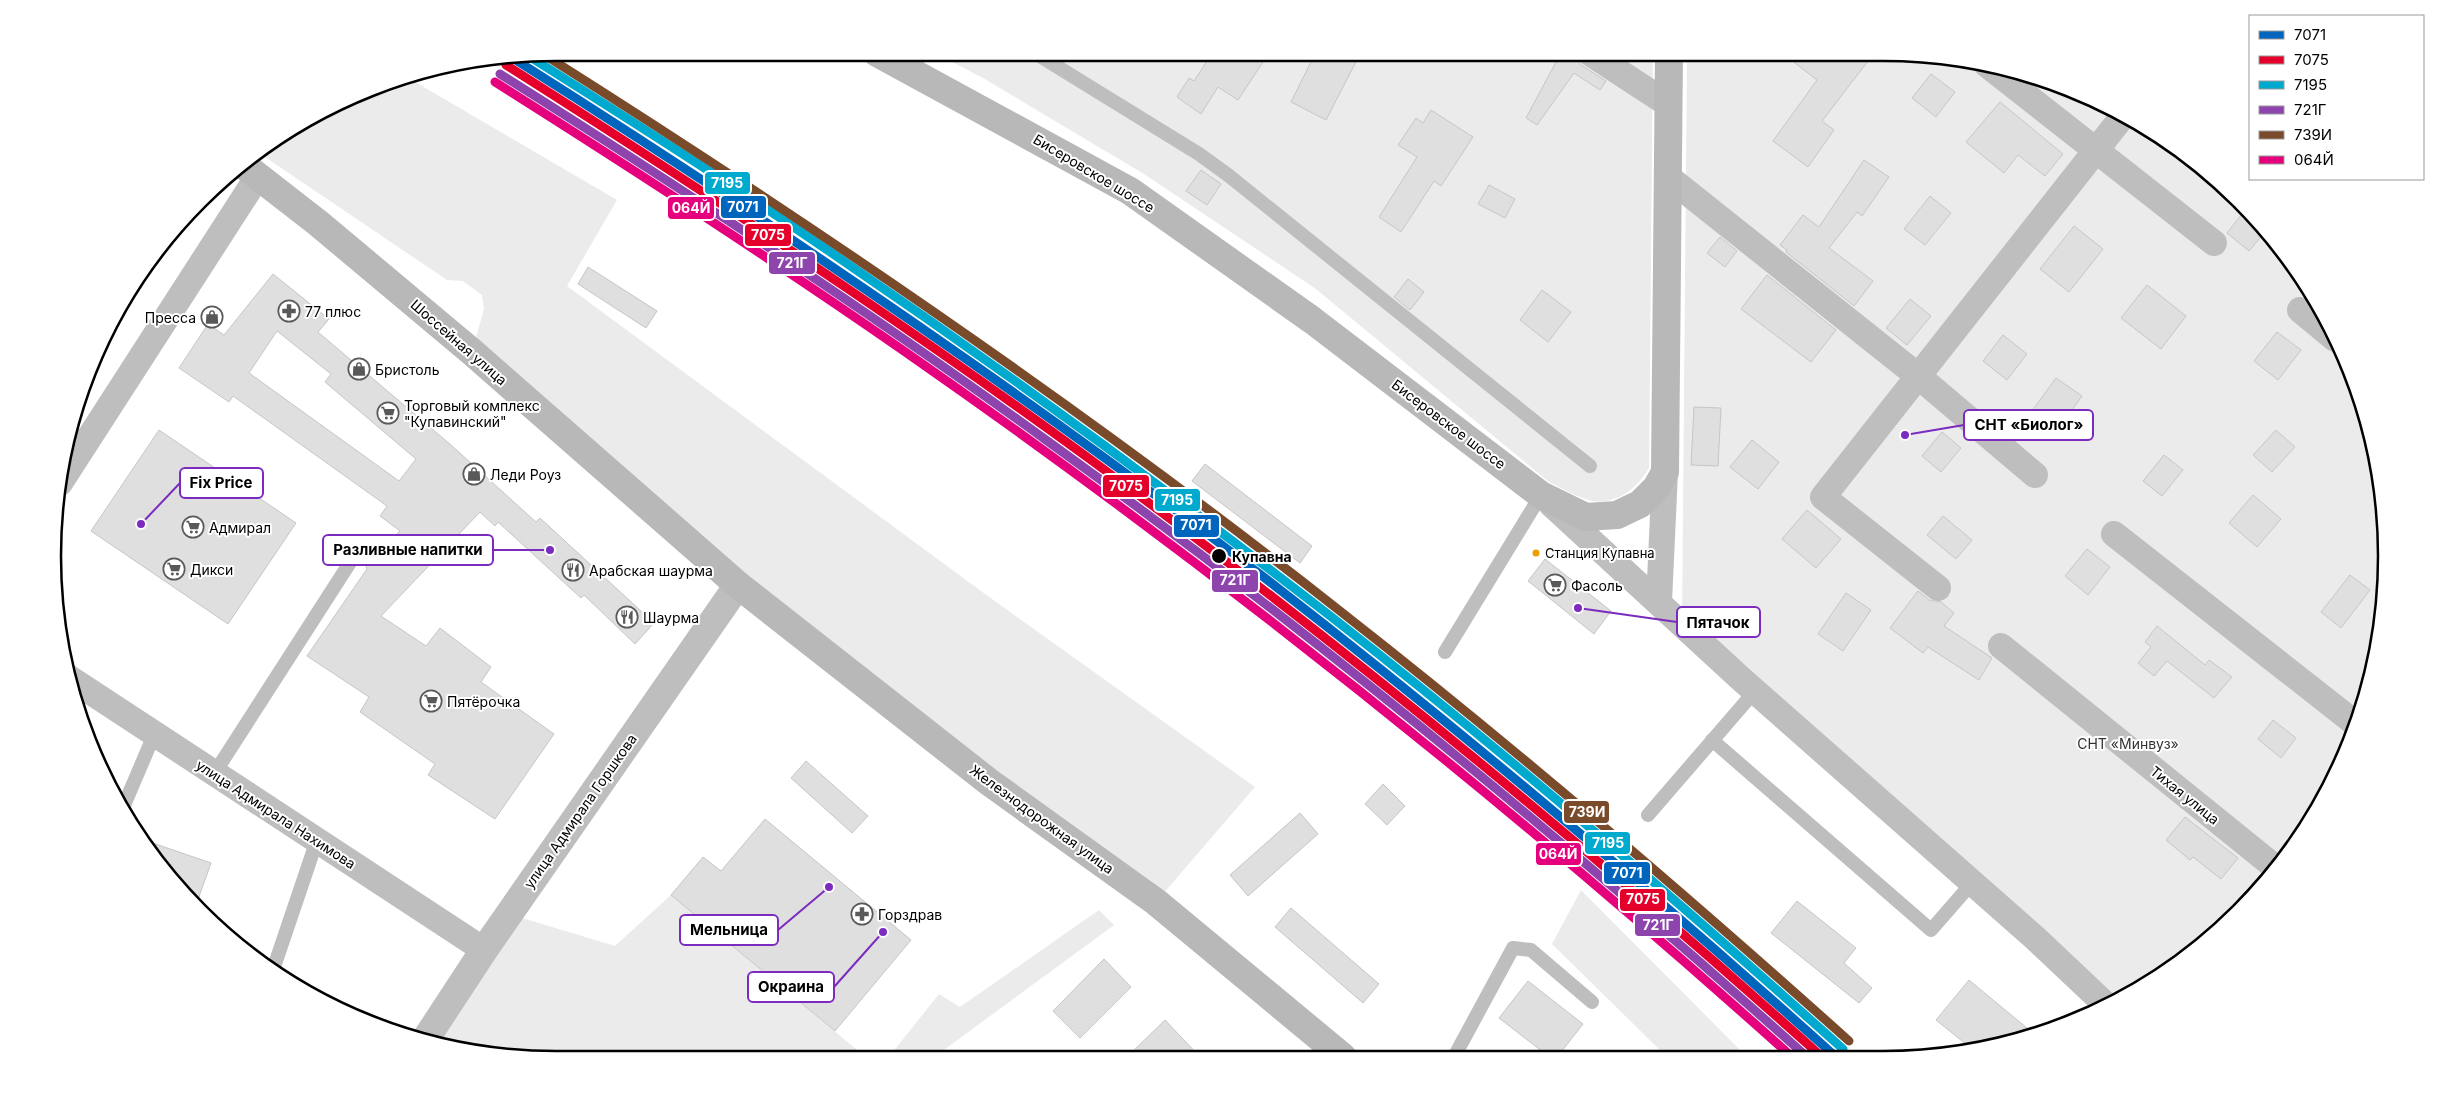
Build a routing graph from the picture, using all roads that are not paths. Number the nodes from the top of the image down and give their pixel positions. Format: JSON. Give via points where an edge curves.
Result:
{"nodes":[{"id":1,"x":893,"y":61,"type":"edge"},
{"id":2,"x":1049,"y":61,"type":"edge"},
{"id":3,"x":1604,"y":61,"type":"edge"},
{"id":4,"x":1669,"y":61,"type":"edge"},
{"id":5,"x":2001,"y":76,"type":"edge"},
{"id":6,"x":1668,"y":104,"type":"junction"},
{"id":7,"x":2119,"y":122,"type":"edge"},
{"id":8,"x":2096,"y":150,"type":"junction"},
{"id":9,"x":250,"y":170,"type":"edge"},
{"id":10,"x":1668,"y":177,"type":"junction"},
{"id":11,"x":2214,"y":242,"type":"dead end"},
{"id":12,"x":2300,"y":310,"type":"dead end"},
{"id":13,"x":2322,"y":328,"type":"edge"},
{"id":14,"x":1918,"y":376,"type":"junction"},
{"id":15,"x":1590,"y":466,"type":"dead end"},
{"id":16,"x":69,"y":468,"type":"edge"},
{"id":17,"x":1665,"y":472,"type":"junction"},
{"id":18,"x":2035,"y":475,"type":"dead end"},
{"id":19,"x":1541,"y":495,"type":"junction"},
{"id":20,"x":2114,"y":534,"type":"dead end"},
{"id":21,"x":360,"y":547,"type":"dead end"},
{"id":22,"x":738,"y":585,"type":"junction"},
{"id":23,"x":1938,"y":588,"type":"dead end"},
{"id":24,"x":1659,"y":602,"type":"junction"},
{"id":25,"x":2001,"y":646,"type":"dead end"},
{"id":26,"x":1445,"y":652,"type":"dead end"},
{"id":27,"x":78,"y":684,"type":"edge"},
{"id":28,"x":1755,"y":691,"type":"junction"},
{"id":29,"x":2350,"y":719,"type":"edge"},
{"id":30,"x":154,"y":735,"type":"junction"},
{"id":31,"x":1712,"y":740,"type":"junction"},
{"id":32,"x":214,"y":774,"type":"junction"},
{"id":33,"x":126,"y":800,"type":"edge"},
{"id":34,"x":1648,"y":815,"type":"dead end"},
{"id":35,"x":317,"y":840,"type":"junction"},
{"id":36,"x":2270,"y":864,"type":"edge"},
{"id":37,"x":1972,"y":883,"type":"junction"},
{"id":38,"x":484,"y":950,"type":"junction"},
{"id":39,"x":275,"y":963,"type":"edge"},
{"id":40,"x":2101,"y":1000,"type":"edge"},
{"id":41,"x":1592,"y":1002,"type":"dead end"},
{"id":42,"x":429,"y":1034,"type":"edge"},
{"id":43,"x":1336,"y":1051,"type":"edge"},
{"id":44,"x":1457,"y":1051,"type":"edge"}],
"edges":[{"from":1,"to":19,"type":"main road","name":"Бисеровское шоссе","via":[[1130,192],[1312,320]]},
{"from":2,"to":15,"type":"lane","via":[[1228,175]]},
{"from":3,"to":6,"type":"street"},
{"from":4,"to":6,"type":"main road"},
{"from":5,"to":8,"type":"street"},
{"from":6,"to":10,"type":"main road"},
{"from":7,"to":8,"type":"street"},
{"from":8,"to":11,"type":"street"},
{"from":8,"to":14,"type":"street"},
{"from":9,"to":16,"type":"street"},
{"from":9,"to":22,"type":"main road","name":"Шоссейная улица","via":[[457,340]]},
{"from":10,"to":14,"type":"street"},
{"from":10,"to":17,"type":"main road"},
{"from":12,"to":13,"type":"street"},
{"from":14,"to":18,"type":"street"},
{"from":14,"to":23,"type":"street","via":[[1823,497]]},
{"from":17,"to":19,"type":"main road","name":"Бисеровское шоссе","via":[[1656,488],[1640,504],[1617,515],[1586,517]]},
{"from":17,"to":24,"type":"street"},
{"from":19,"to":24,"type":"street"},
{"from":19,"to":26,"type":"lane"},
{"from":20,"to":29,"type":"street"},
{"from":21,"to":32,"type":"lane"},
{"from":22,"to":38,"type":"street","name":"улица Адмирала Горшкова"},
{"from":22,"to":43,"type":"main road","name":"Железнодорожная улица","via":[[989,782],[1156,902]]},
{"from":24,"to":28,"type":"street"},
{"from":25,"to":36,"type":"street","name":"Тихая улица"},
{"from":27,"to":30,"type":"street","name":"улица Адмирала Нахимова"},
{"from":28,"to":31,"type":"lane"},
{"from":28,"to":37,"type":"street"},
{"from":30,"to":32,"type":"street","name":"улица Адмирала Нахимова"},
{"from":30,"to":33,"type":"lane"},
{"from":31,"to":34,"type":"lane"},
{"from":31,"to":37,"type":"lane","via":[[1932,930]]},
{"from":32,"to":35,"type":"street","name":"улица Адмирала Нахимова"},
{"from":35,"to":38,"type":"street","name":"улица Адмирала Нахимова"},
{"from":35,"to":39,"type":"lane"},
{"from":37,"to":40,"type":"street"},
{"from":38,"to":42,"type":"street","name":"улица Адмирала Горшкова"},
{"from":41,"to":44,"type":"lane","via":[[1530,950],[1513,948]]}]}
